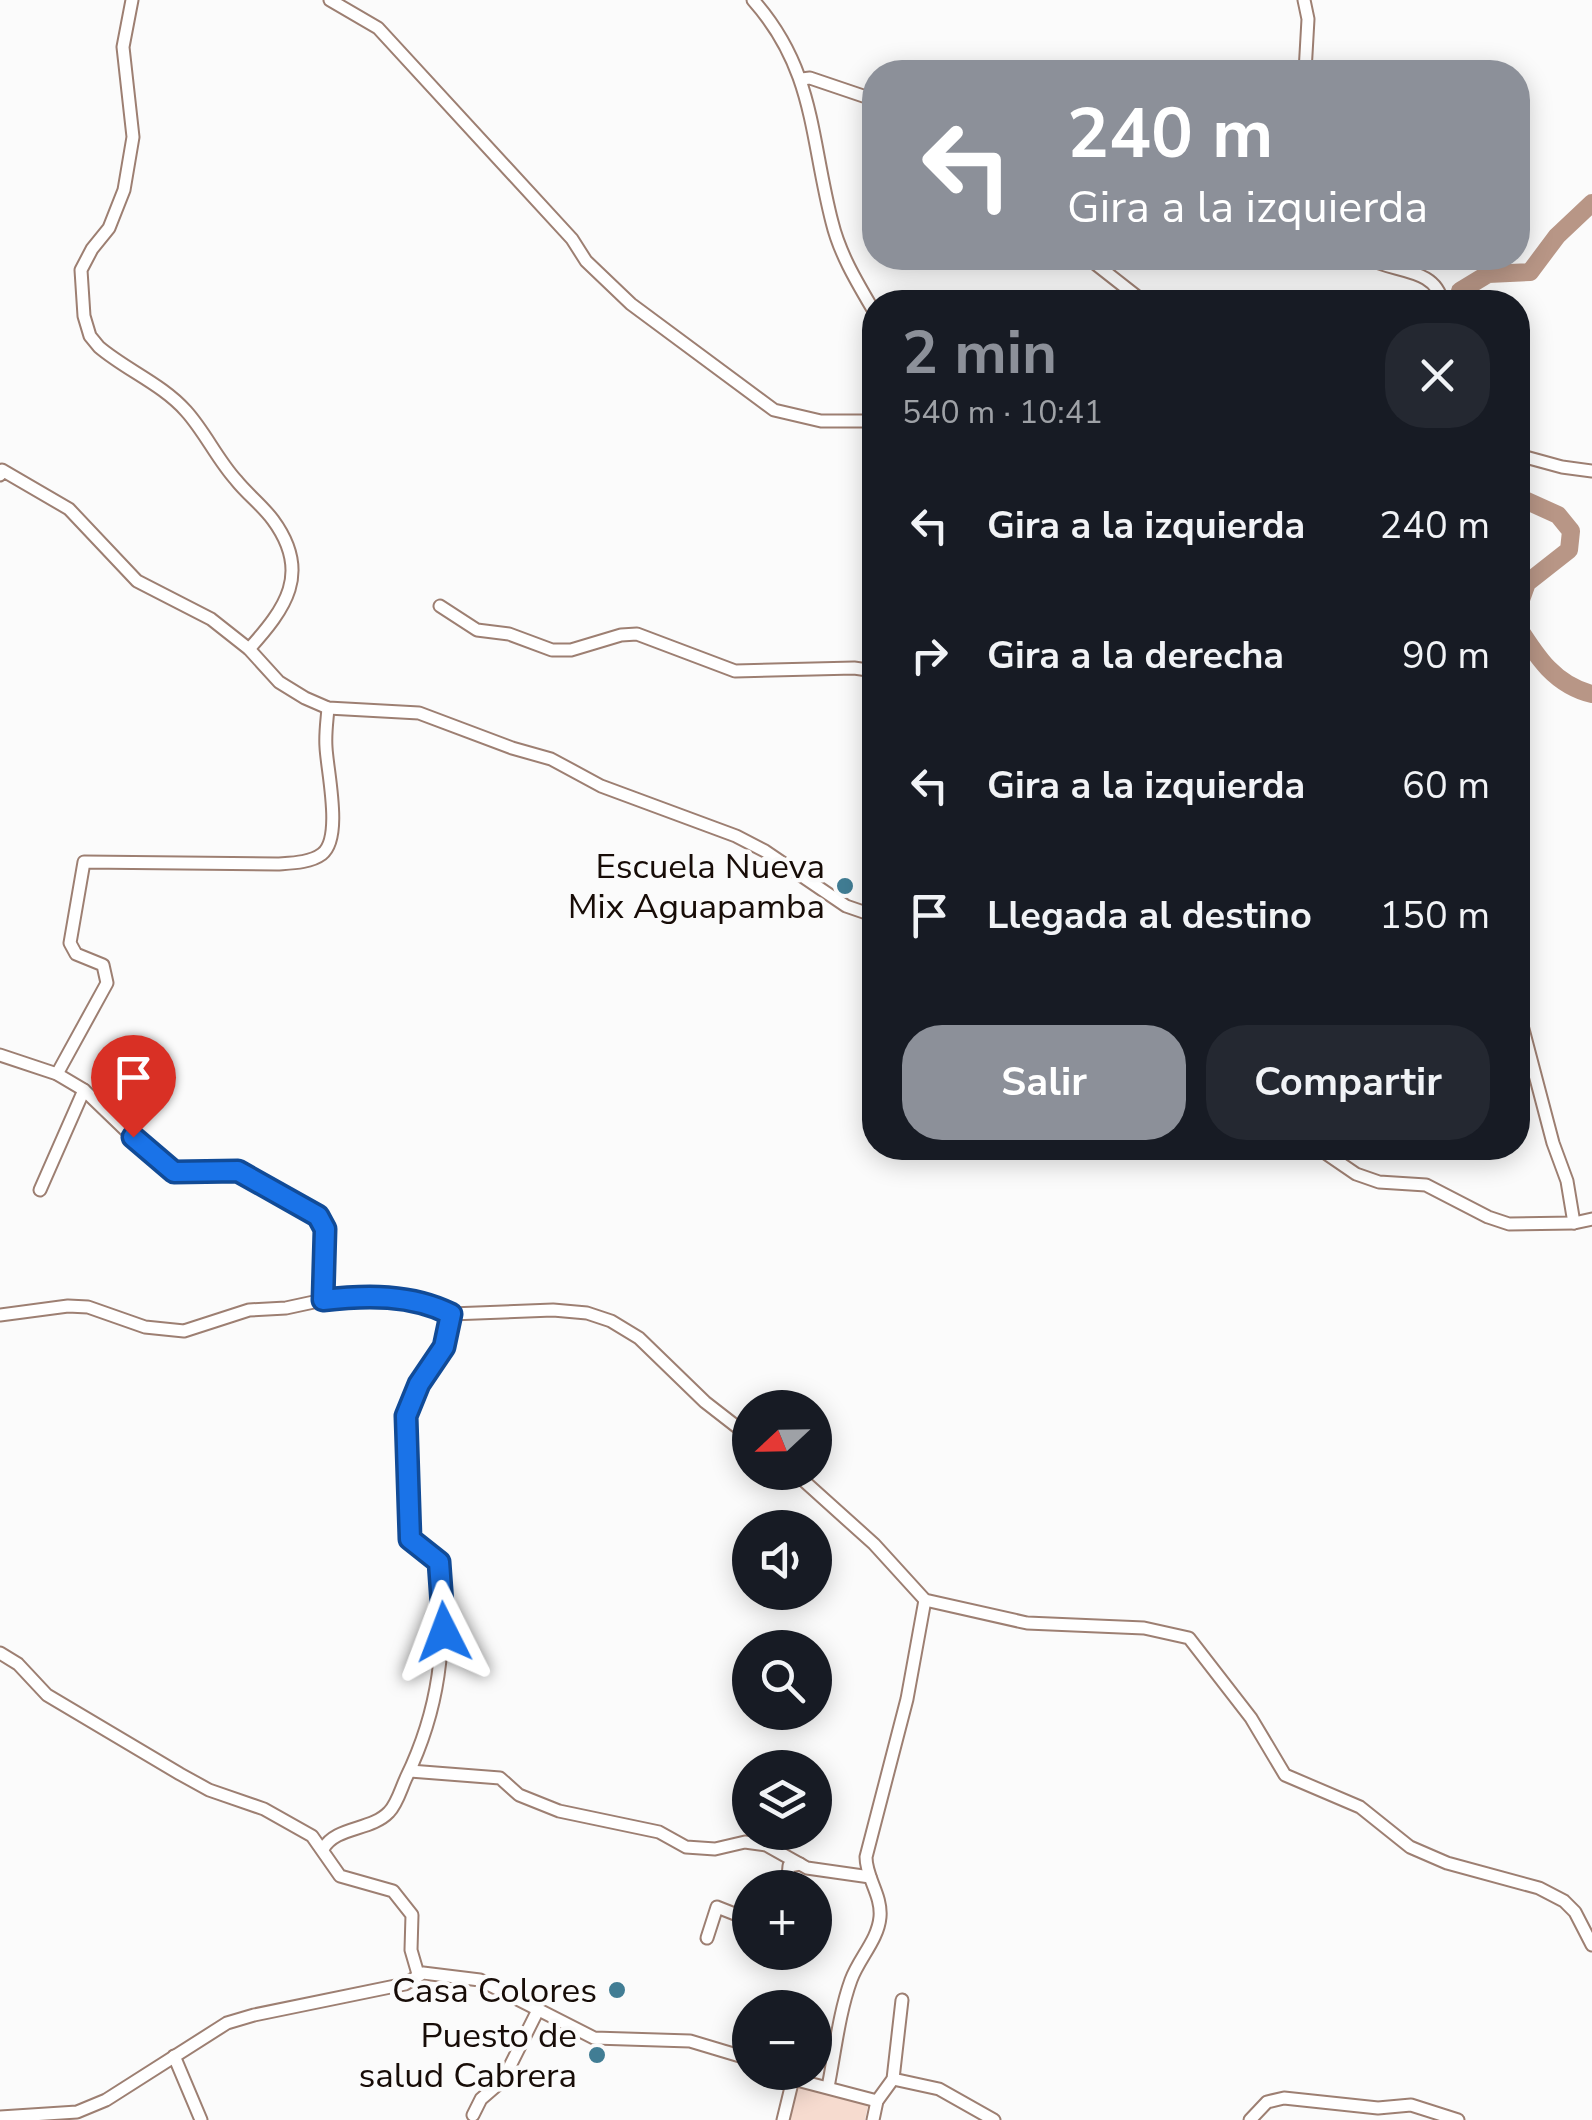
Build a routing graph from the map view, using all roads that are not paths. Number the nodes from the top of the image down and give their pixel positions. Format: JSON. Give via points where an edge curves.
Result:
{"nodes":[{"id":1,"x":132,"y":0,"type":"edge"},
{"id":2,"x":330,"y":0,"type":"edge"},
{"id":3,"x":752,"y":0,"type":"edge"},
{"id":4,"x":1304,"y":0,"type":"edge"},
{"id":5,"x":1306,"y":60,"type":"edge"},
{"id":6,"x":802,"y":80,"type":"junction"},
{"id":7,"x":862,"y":95,"type":"edge"},
{"id":8,"x":1103,"y":270,"type":"edge"},
{"id":9,"x":1406,"y":270,"type":"edge"},
{"id":10,"x":1129,"y":290,"type":"edge"},
{"id":11,"x":1438,"y":290,"type":"edge"},
{"id":12,"x":862,"y":291,"type":"edge"},
{"id":13,"x":862,"y":421,"type":"edge"},
{"id":14,"x":1530,"y":458,"type":"edge"},
{"id":15,"x":1592,"y":470,"type":"edge"},
{"id":16,"x":0,"y":475,"type":"edge"},
{"id":17,"x":440,"y":606,"type":"dead end"},
{"id":18,"x":249,"y":649,"type":"junction"},
{"id":19,"x":862,"y":669,"type":"edge"},
{"id":20,"x":328,"y":708,"type":"junction"},
{"id":21,"x":862,"y":912,"type":"edge"},
{"id":22,"x":0,"y":1056,"type":"edge"},
{"id":23,"x":1530,"y":1056,"type":"edge"},
{"id":24,"x":57,"y":1074,"type":"junction"},
{"id":25,"x":84,"y":1090,"type":"junction"},
{"id":26,"x":1336,"y":1160,"type":"edge"},
{"id":27,"x":40,"y":1190,"type":"dead end"},
{"id":28,"x":1592,"y":1219,"type":"edge"},
{"id":29,"x":1574,"y":1223,"type":"junction"},
{"id":30,"x":323,"y":1300,"type":"junction"},
{"id":31,"x":451,"y":1314,"type":"junction"},
{"id":32,"x":0,"y":1315,"type":"edge"},
{"id":33,"x":732,"y":1423,"type":"edge"},
{"id":34,"x":814,"y":1490,"type":"edge"},
{"id":35,"x":925,"y":1600,"type":"junction"},
{"id":36,"x":0,"y":1653,"type":"edge"},
{"id":37,"x":410,"y":1771,"type":"junction"},
{"id":38,"x":323,"y":1849,"type":"junction"},
{"id":39,"x":800,"y":1864,"type":"junction"},
{"id":40,"x":789,"y":1870,"type":"edge"},
{"id":41,"x":870,"y":1877,"type":"junction"},
{"id":42,"x":732,"y":1912,"type":"edge"},
{"id":43,"x":707,"y":1938,"type":"dead end"},
{"id":44,"x":1592,"y":1945,"type":"edge"},
{"id":45,"x":418,"y":1974,"type":"junction"},
{"id":46,"x":902,"y":2000,"type":"dead end"},
{"id":47,"x":538,"y":2010,"type":"junction"},
{"id":48,"x":732,"y":2054,"type":"edge"},
{"id":49,"x":174,"y":2056,"type":"junction"},
{"id":50,"x":832,"y":2067,"type":"edge"},
{"id":51,"x":893,"y":2079,"type":"junction"},
{"id":52,"x":832,"y":2088,"type":"edge"},
{"id":53,"x":788,"y":2090,"type":"edge"},
{"id":54,"x":877,"y":2102,"type":"junction"},
{"id":55,"x":474,"y":2115,"type":"dead end"},
{"id":56,"x":0,"y":2117,"type":"edge"},
{"id":57,"x":201,"y":2120,"type":"edge"},
{"id":58,"x":783,"y":2120,"type":"edge"},
{"id":59,"x":872,"y":2120,"type":"edge"},
{"id":60,"x":994,"y":2120,"type":"edge"},
{"id":61,"x":1250,"y":2120,"type":"edge"},
{"id":62,"x":1458,"y":2120,"type":"edge"}],
"edges":[{"from":1,"to":18,"type":"street","via":[[123,47],[133,137],[118,211],[81,270],[84,316],[99,347],[188,412],[282,532],[289,594]]},
{"from":2,"to":13,"type":"street","via":[[378,28],[586,261],[654,323],[774,410],[821,421]]},
{"from":3,"to":6,"type":"street","via":[[778,29]]},
{"from":4,"to":5,"type":"street"},
{"from":6,"to":7,"type":"street"},
{"from":6,"to":12,"type":"street","via":[[832,226]]},
{"from":8,"to":10,"type":"street"},
{"from":9,"to":11,"type":"street"},
{"from":14,"to":15,"type":"street"},
{"from":16,"to":18,"type":"street","via":[[2,470],[69,509],[137,581],[211,619]]},
{"from":17,"to":19,"type":"street","via":[[477,630],[552,650],[637,634],[735,671]]},
{"from":18,"to":20,"type":"street","via":[[279,682]]},
{"from":20,"to":21,"type":"street","via":[[419,713],[551,759],[601,786],[736,836]]},
{"from":20,"to":24,"type":"street","via":[[333,818],[324,853],[277,864],[84,862],[70,943],[76,954],[103,966],[107,983]]},
{"from":22,"to":24,"type":"street"},
{"from":23,"to":29,"type":"street"},
{"from":24,"to":25,"type":"street"},
{"from":25,"to":27,"type":"street"},
{"from":25,"to":30,"type":"street","via":[[166,1169],[238,1171],[318,1216],[325,1229]]},
{"from":26,"to":29,"type":"street","via":[[1379,1182],[1426,1185],[1509,1224]]},
{"from":28,"to":29,"type":"street"},
{"from":30,"to":31,"type":"street","via":[[399,1298]]},
{"from":30,"to":32,"type":"street","via":[[249,1310],[184,1331],[145,1327],[88,1307]]},
{"from":31,"to":33,"type":"street","via":[[553,1310],[611,1320]]},
{"from":31,"to":37,"type":"street","via":[[444,1347],[406,1416],[410,1539],[439,1562],[444,1632],[440,1677]]},
{"from":34,"to":35,"type":"street"},
{"from":35,"to":41,"type":"street","via":[[907,1699],[872,1826]]},
{"from":35,"to":44,"type":"street","via":[[1027,1624],[1144,1628],[1188,1638],[1286,1775],[1360,1807],[1410,1847],[1447,1864],[1564,1901]]},
{"from":36,"to":38,"type":"street","via":[[61,1704],[209,1790],[296,1827]]},
{"from":37,"to":38,"type":"street","via":[[386,1815],[332,1838]]},
{"from":37,"to":39,"type":"street","via":[[500,1778],[519,1795],[559,1811],[659,1832],[686,1847],[766,1845]]},
{"from":38,"to":45,"type":"street","via":[[340,1876],[393,1891],[402,1900],[412,1915]]},
{"from":39,"to":40,"type":"street"},
{"from":39,"to":41,"type":"street"},
{"from":41,"to":50,"type":"street","via":[[880,1917],[848,1988]]},
{"from":42,"to":43,"type":"street","via":[[717,1906]]},
{"from":45,"to":47,"type":"street","via":[[480,1980]]},
{"from":45,"to":49,"type":"street","via":[[405,1984],[227,2023]]},
{"from":46,"to":51,"type":"street"},
{"from":47,"to":48,"type":"street","via":[[594,2038],[690,2041]]},
{"from":47,"to":55,"type":"street","via":[[504,2080],[481,2099]]},
{"from":49,"to":56,"type":"street","via":[[76,2112]]},
{"from":49,"to":57,"type":"street"},
{"from":51,"to":54,"type":"street"},
{"from":51,"to":60,"type":"street","via":[[939,2090]]},
{"from":52,"to":54,"type":"street"},
{"from":53,"to":58,"type":"street"},
{"from":54,"to":59,"type":"street"},
{"from":61,"to":62,"type":"street","via":[[1267,2102],[1284,2098],[1411,2105]]}]}
